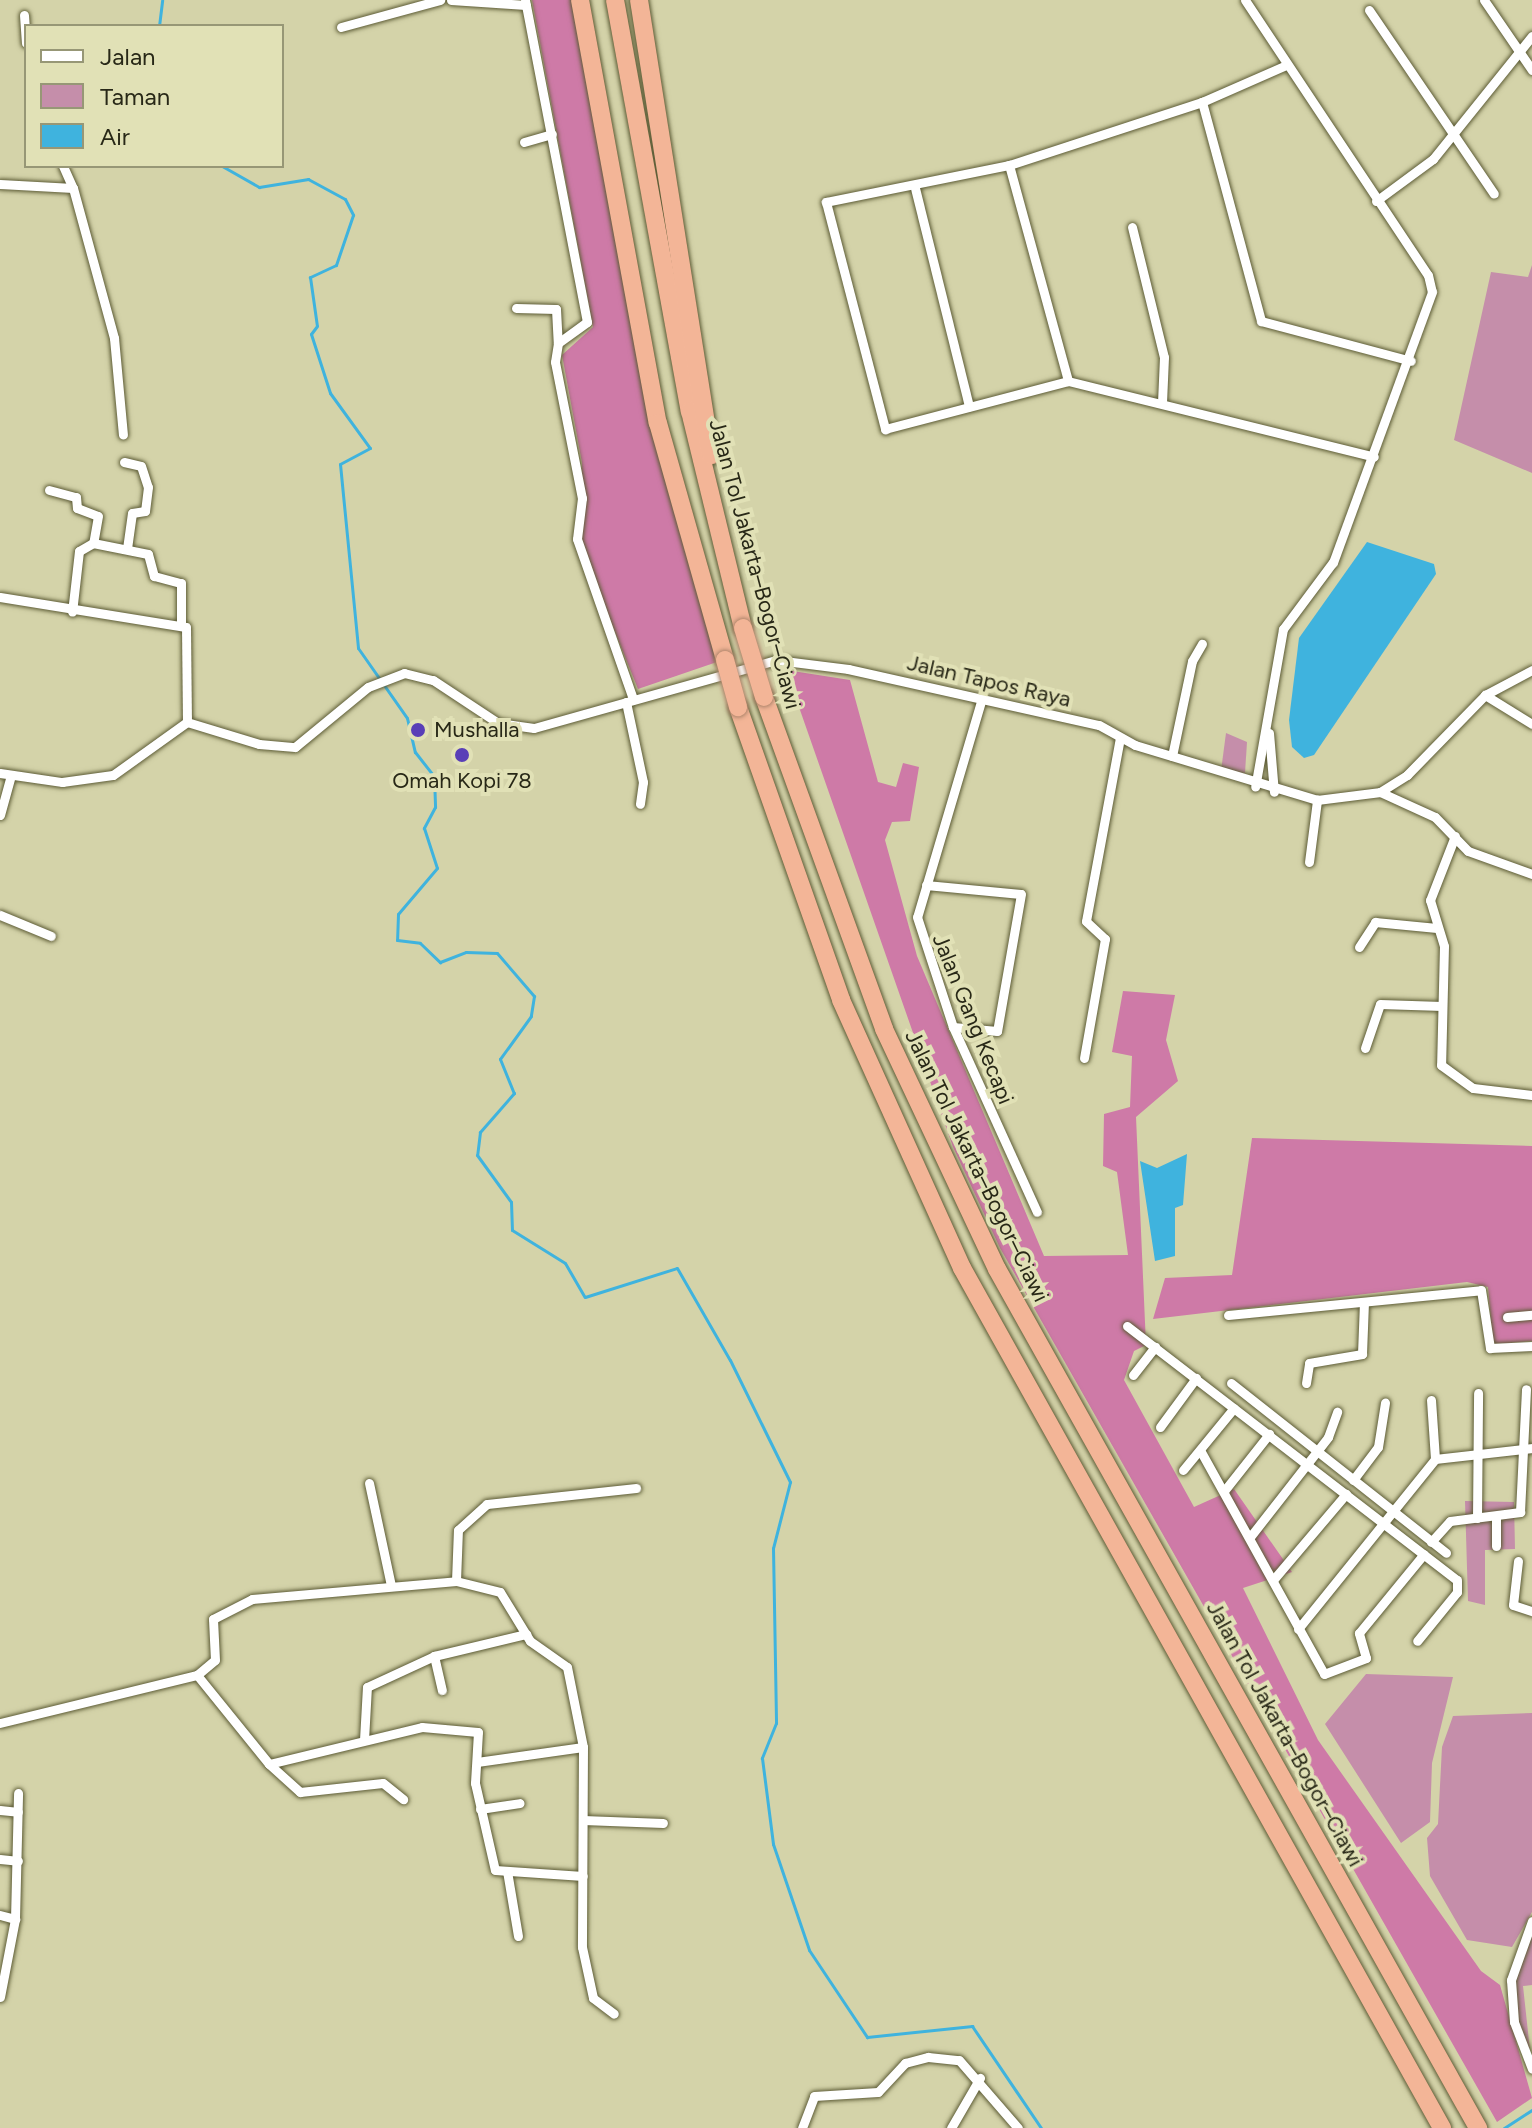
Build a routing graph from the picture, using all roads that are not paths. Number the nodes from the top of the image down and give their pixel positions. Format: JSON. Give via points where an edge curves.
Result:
{"nodes":[{"id":1,"x":440,"y":0,"type":"edge"},
{"id":2,"x":451,"y":0,"type":"edge"},
{"id":3,"x":580,"y":0,"type":"edge"},
{"id":4,"x":615,"y":0,"type":"edge"},
{"id":5,"x":639,"y":0,"type":"edge"},
{"id":6,"x":1245,"y":0,"type":"edge"},
{"id":7,"x":1484,"y":0,"type":"edge"},
{"id":8,"x":526,"y":2,"type":"edge"},
{"id":9,"x":1369,"y":10,"type":"dead end"},
{"id":10,"x":24,"y":15,"type":"dead end"},
{"id":11,"x":25,"y":24,"type":"edge"},
{"id":12,"x":341,"y":27,"type":"dead end"},
{"id":13,"x":1532,"y":36,"type":"edge"},
{"id":14,"x":1517,"y":48,"type":"junction"},
{"id":15,"x":1284,"y":66,"type":"junction"},
{"id":16,"x":1532,"y":70,"type":"edge"},
{"id":17,"x":1202,"y":102,"type":"junction"},
{"id":18,"x":1453,"y":131,"type":"junction"},
{"id":19,"x":552,"y":134,"type":"junction"},
{"id":20,"x":524,"y":142,"type":"dead end"},
{"id":21,"x":1009,"y":165,"type":"junction"},
{"id":22,"x":64,"y":168,"type":"edge"},
{"id":23,"x":0,"y":184,"type":"edge"},
{"id":24,"x":73,"y":188,"type":"junction"},
{"id":25,"x":915,"y":188,"type":"junction"},
{"id":26,"x":1494,"y":194,"type":"dead end"},
{"id":27,"x":1376,"y":201,"type":"junction"},
{"id":28,"x":1132,"y":227,"type":"dead end"},
{"id":29,"x":516,"y":308,"type":"dead end"},
{"id":30,"x":558,"y":343,"type":"junction"},
{"id":31,"x":1411,"y":361,"type":"junction"},
{"id":32,"x":1068,"y":381,"type":"junction"},
{"id":33,"x":1162,"y":403,"type":"junction"},
{"id":34,"x":969,"y":406,"type":"junction"},
{"id":35,"x":123,"y":435,"type":"dead end"},
{"id":36,"x":1374,"y":457,"type":"junction"},
{"id":37,"x":124,"y":462,"type":"dead end"},
{"id":38,"x":49,"y":490,"type":"dead end"},
{"id":39,"x":93,"y":543,"type":"junction"},
{"id":40,"x":127,"y":548,"type":"junction"},
{"id":41,"x":0,"y":597,"type":"edge"},
{"id":42,"x":736,"y":601,"type":"junction"},
{"id":43,"x":72,"y":612,"type":"junction"},
{"id":44,"x":181,"y":626,"type":"junction"},
{"id":45,"x":1202,"y":644,"type":"dead end"},
{"id":46,"x":1532,"y":670,"type":"edge"},
{"id":47,"x":1485,"y":695,"type":"junction"},
{"id":48,"x":982,"y":698,"type":"junction"},
{"id":49,"x":630,"y":701,"type":"junction"},
{"id":50,"x":187,"y":722,"type":"junction"},
{"id":51,"x":1532,"y":724,"type":"edge"},
{"id":52,"x":1269,"y":733,"type":"junction"},
{"id":53,"x":1120,"y":738,"type":"junction"},
{"id":54,"x":1172,"y":756,"type":"junction"},
{"id":55,"x":0,"y":773,"type":"edge"},
{"id":56,"x":11,"y":775,"type":"junction"},
{"id":57,"x":1255,"y":787,"type":"junction"},
{"id":58,"x":1274,"y":792,"type":"junction"},
{"id":59,"x":1380,"y":792,"type":"junction"},
{"id":60,"x":1317,"y":800,"type":"junction"},
{"id":61,"x":640,"y":804,"type":"dead end"},
{"id":62,"x":0,"y":815,"type":"edge"},
{"id":63,"x":1455,"y":836,"type":"junction"},
{"id":64,"x":1309,"y":862,"type":"dead end"},
{"id":65,"x":1532,"y":874,"type":"edge"},
{"id":66,"x":926,"y":885,"type":"junction"},
{"id":67,"x":0,"y":915,"type":"edge"},
{"id":68,"x":1437,"y":928,"type":"junction"},
{"id":69,"x":51,"y":936,"type":"dead end"},
{"id":70,"x":1359,"y":947,"type":"dead end"},
{"id":71,"x":1442,"y":1006,"type":"junction"},
{"id":72,"x":953,"y":1027,"type":"junction"},
{"id":73,"x":1365,"y":1048,"type":"dead end"},
{"id":74,"x":1084,"y":1058,"type":"dead end"},
{"id":75,"x":1532,"y":1095,"type":"edge"},
{"id":76,"x":1037,"y":1212,"type":"dead end"},
{"id":77,"x":1364,"y":1303,"type":"junction"},
{"id":78,"x":1228,"y":1315,"type":"dead end"},
{"id":79,"x":1532,"y":1315,"type":"edge"},
{"id":80,"x":1507,"y":1317,"type":"dead end"},
{"id":81,"x":1127,"y":1326,"type":"dead end"},
{"id":82,"x":1532,"y":1346,"type":"edge"},
{"id":83,"x":1155,"y":1347,"type":"junction"},
{"id":84,"x":1133,"y":1375,"type":"dead end"},
{"id":85,"x":1196,"y":1378,"type":"junction"},
{"id":86,"x":1231,"y":1383,"type":"dead end"},
{"id":87,"x":1306,"y":1383,"type":"dead end"},
{"id":88,"x":1526,"y":1389,"type":"dead end"},
{"id":89,"x":1478,"y":1393,"type":"dead end"},
{"id":90,"x":1431,"y":1400,"type":"dead end"},
{"id":91,"x":1385,"y":1403,"type":"dead end"},
{"id":92,"x":1234,"y":1408,"type":"junction"},
{"id":93,"x":1337,"y":1412,"type":"dead end"},
{"id":94,"x":1160,"y":1427,"type":"dead end"},
{"id":95,"x":1269,"y":1434,"type":"junction"},
{"id":96,"x":1528,"y":1448,"type":"edge"},
{"id":97,"x":1200,"y":1450,"type":"junction"},
{"id":98,"x":1317,"y":1451,"type":"junction"},
{"id":99,"x":1478,"y":1453,"type":"junction"},
{"id":100,"x":1435,"y":1459,"type":"junction"},
{"id":101,"x":1307,"y":1464,"type":"junction"},
{"id":102,"x":1183,"y":1470,"type":"dead end"},
{"id":103,"x":1353,"y":1480,"type":"junction"},
{"id":104,"x":369,"y":1483,"type":"dead end"},
{"id":105,"x":636,"y":1488,"type":"dead end"},
{"id":106,"x":1224,"y":1491,"type":"junction"},
{"id":107,"x":1346,"y":1494,"type":"junction"},
{"id":108,"x":1393,"y":1511,"type":"junction"},
{"id":109,"x":1496,"y":1517,"type":"junction"},
{"id":110,"x":1477,"y":1518,"type":"junction"},
{"id":111,"x":1383,"y":1523,"type":"junction"},
{"id":112,"x":1250,"y":1537,"type":"junction"},
{"id":113,"x":1431,"y":1542,"type":"junction"},
{"id":114,"x":1496,"y":1546,"type":"dead end"},
{"id":115,"x":1446,"y":1553,"type":"dead end"},
{"id":116,"x":1424,"y":1554,"type":"junction"},
{"id":117,"x":1518,"y":1561,"type":"dead end"},
{"id":118,"x":1273,"y":1580,"type":"junction"},
{"id":119,"x":456,"y":1581,"type":"junction"},
{"id":120,"x":391,"y":1586,"type":"junction"},
{"id":121,"x":1532,"y":1611,"type":"edge"},
{"id":122,"x":1298,"y":1629,"type":"junction"},
{"id":123,"x":526,"y":1634,"type":"junction"},
{"id":124,"x":1417,"y":1641,"type":"dead end"},
{"id":125,"x":434,"y":1656,"type":"junction"},
{"id":126,"x":197,"y":1675,"type":"junction"},
{"id":127,"x":442,"y":1690,"type":"dead end"},
{"id":128,"x":0,"y":1723,"type":"edge"},
{"id":129,"x":364,"y":1740,"type":"junction"},
{"id":130,"x":583,"y":1747,"type":"junction"},
{"id":131,"x":477,"y":1762,"type":"junction"},
{"id":132,"x":269,"y":1764,"type":"junction"},
{"id":133,"x":18,"y":1793,"type":"dead end"},
{"id":134,"x":403,"y":1799,"type":"dead end"},
{"id":135,"x":520,"y":1803,"type":"dead end"},
{"id":136,"x":480,"y":1809,"type":"junction"},
{"id":137,"x":0,"y":1810,"type":"edge"},
{"id":138,"x":18,"y":1812,"type":"junction"},
{"id":139,"x":583,"y":1820,"type":"junction"},
{"id":140,"x":663,"y":1823,"type":"dead end"},
{"id":141,"x":0,"y":1859,"type":"edge"},
{"id":142,"x":18,"y":1861,"type":"junction"},
{"id":143,"x":507,"y":1871,"type":"junction"},
{"id":144,"x":583,"y":1876,"type":"junction"},
{"id":145,"x":0,"y":1915,"type":"edge"},
{"id":146,"x":15,"y":1919,"type":"junction"},
{"id":147,"x":1532,"y":1921,"type":"edge"},
{"id":148,"x":518,"y":1936,"type":"dead end"},
{"id":149,"x":4,"y":1970,"type":"edge"},
{"id":150,"x":0,"y":1997,"type":"edge"},
{"id":151,"x":614,"y":2014,"type":"dead end"},
{"id":152,"x":1532,"y":2069,"type":"edge"},
{"id":153,"x":980,"y":2078,"type":"junction"},
{"id":154,"x":1476,"y":2123,"type":"edge"},
{"id":155,"x":802,"y":2128,"type":"edge"},
{"id":156,"x":951,"y":2128,"type":"edge"},
{"id":157,"x":1018,"y":2128,"type":"edge"},
{"id":158,"x":1442,"y":2128,"type":"edge"}],
"edges":[{"from":1,"to":12,"type":"street"},
{"from":2,"to":8,"type":"street"},
{"from":3,"to":158,"type":"highway","bridge":true,"via":[[658,423],[738,707],[841,1000],[962,1268]]},
{"from":4,"to":42,"type":"highway","name":"Jalan Tol Jakarta–Bogor–Ciawi","via":[[690,411]]},
{"from":5,"to":42,"type":"highway"},
{"from":6,"to":15,"type":"street"},
{"from":7,"to":14,"type":"street"},
{"from":8,"to":19,"type":"street"},
{"from":9,"to":18,"type":"street"},
{"from":10,"to":11,"type":"street"},
{"from":13,"to":14,"type":"street"},
{"from":14,"to":16,"type":"street"},
{"from":14,"to":18,"type":"street"},
{"from":15,"to":17,"type":"street"},
{"from":15,"to":27,"type":"street"},
{"from":17,"to":21,"type":"street"},
{"from":17,"to":31,"type":"street","via":[[1261,321]]},
{"from":18,"to":26,"type":"street"},
{"from":18,"to":27,"type":"street","via":[[1433,159]]},
{"from":19,"to":20,"type":"street"},
{"from":19,"to":30,"type":"street","via":[[587,322]]},
{"from":21,"to":25,"type":"street"},
{"from":21,"to":32,"type":"street"},
{"from":22,"to":24,"type":"street"},
{"from":23,"to":24,"type":"street"},
{"from":24,"to":35,"type":"street","via":[[114,338]]},
{"from":25,"to":34,"type":"street"},
{"from":25,"to":34,"type":"street","via":[[826,202],[885,429]]},
{"from":27,"to":31,"type":"street","via":[[1432,292]]},
{"from":28,"to":33,"type":"street","via":[[1164,357]]},
{"from":29,"to":30,"type":"street","via":[[556,309]]},
{"from":30,"to":49,"type":"street","via":[[556,373],[582,498],[578,544]]},
{"from":31,"to":36,"type":"street"},
{"from":32,"to":33,"type":"street"},
{"from":32,"to":34,"type":"street"},
{"from":33,"to":36,"type":"street"},
{"from":36,"to":52,"type":"street","via":[[1333,562],[1283,629]]},
{"from":37,"to":40,"type":"street","via":[[141,466],[148,487],[145,511],[132,513]]},
{"from":38,"to":39,"type":"street","via":[[76,497],[77,508],[98,516]]},
{"from":39,"to":40,"type":"street"},
{"from":39,"to":43,"type":"street","via":[[79,551]]},
{"from":40,"to":44,"type":"street","via":[[150,556],[155,576],[182,584]]},
{"from":41,"to":43,"type":"street"},
{"from":42,"to":154,"type":"highway","name":"Jalan Tol Jakarta–Bogor–Ciawi","bridge":true,"via":[[764,697],[884,1029],[990,1255]]},
{"from":43,"to":44,"type":"street"},
{"from":44,"to":50,"type":"street","via":[[188,632]]},
{"from":45,"to":54,"type":"street","via":[[1192,661]]},
{"from":46,"to":47,"type":"street","name":"Jalan Tapos Raya"},
{"from":47,"to":51,"type":"street"},
{"from":47,"to":59,"type":"street","name":"Jalan Tapos Raya","via":[[1407,775]]},
{"from":48,"to":49,"type":"street","name":"Jalan Tapos Raya","via":[[776,660]]},
{"from":48,"to":53,"type":"street","name":"Jalan Tapos Raya","via":[[1099,725]]},
{"from":48,"to":66,"type":"street","name":"Jalan Gang Kecapi"},
{"from":49,"to":50,"type":"street","name":"Jalan Tapos Raya","via":[[552,725],[514,726],[473,709],[433,680],[404,673],[375,683],[295,747],[259,744]]},
{"from":49,"to":61,"type":"street","via":[[643,782]]},
{"from":50,"to":56,"type":"street","via":[[113,775],[62,782]]},
{"from":52,"to":57,"type":"street","via":[[1258,753]]},
{"from":52,"to":58,"type":"street"},
{"from":53,"to":54,"type":"street","name":"Jalan Tapos Raya"},
{"from":53,"to":74,"type":"street","via":[[1086,921],[1105,939]]},
{"from":54,"to":57,"type":"street","name":"Jalan Tapos Raya"},
{"from":55,"to":56,"type":"street"},
{"from":56,"to":62,"type":"street"},
{"from":57,"to":58,"type":"street","name":"Jalan Tapos Raya"},
{"from":58,"to":60,"type":"street","name":"Jalan Tapos Raya"},
{"from":59,"to":60,"type":"street","name":"Jalan Tapos Raya"},
{"from":59,"to":63,"type":"street","via":[[1435,817]]},
{"from":60,"to":64,"type":"street"},
{"from":63,"to":65,"type":"street","via":[[1468,851]]},
{"from":63,"to":68,"type":"street","via":[[1430,900]]},
{"from":66,"to":72,"type":"street","name":"Jalan Gang Kecapi","via":[[918,932]]},
{"from":66,"to":72,"type":"street","via":[[1021,894],[997,1031]]},
{"from":67,"to":69,"type":"street"},
{"from":68,"to":70,"type":"street","via":[[1375,922]]},
{"from":68,"to":71,"type":"street","via":[[1444,946]]},
{"from":71,"to":73,"type":"street","via":[[1380,1004]]},
{"from":71,"to":75,"type":"street","via":[[1447,1074],[1473,1088]]},
{"from":72,"to":76,"type":"street","name":"Jalan Gang Kecapi"},
{"from":77,"to":78,"type":"street"},
{"from":77,"to":82,"type":"street","via":[[1485,1291],[1490,1348]]},
{"from":77,"to":87,"type":"street","via":[[1362,1354],[1309,1363]]},
{"from":79,"to":80,"type":"street"},
{"from":81,"to":83,"type":"street"},
{"from":83,"to":84,"type":"street"},
{"from":83,"to":85,"type":"street"},
{"from":85,"to":92,"type":"street"},
{"from":85,"to":94,"type":"street"},
{"from":86,"to":98,"type":"street"},
{"from":88,"to":96,"type":"street"},
{"from":89,"to":99,"type":"street"},
{"from":90,"to":100,"type":"street"},
{"from":91,"to":103,"type":"street","via":[[1378,1447]]},
{"from":92,"to":95,"type":"street"},
{"from":92,"to":97,"type":"street"},
{"from":93,"to":98,"type":"street"},
{"from":95,"to":101,"type":"street"},
{"from":95,"to":106,"type":"street"},
{"from":96,"to":99,"type":"street"},
{"from":96,"to":109,"type":"street","via":[[1521,1509]]},
{"from":97,"to":102,"type":"street"},
{"from":97,"to":106,"type":"street"},
{"from":98,"to":101,"type":"street"},
{"from":98,"to":103,"type":"street"},
{"from":99,"to":100,"type":"street"},
{"from":99,"to":110,"type":"street"},
{"from":100,"to":108,"type":"street"},
{"from":101,"to":107,"type":"street"},
{"from":101,"to":112,"type":"street"},
{"from":103,"to":108,"type":"street"},
{"from":104,"to":120,"type":"street"},
{"from":105,"to":119,"type":"street","via":[[487,1504],[458,1530]]},
{"from":106,"to":112,"type":"street"},
{"from":107,"to":111,"type":"street"},
{"from":107,"to":118,"type":"street"},
{"from":108,"to":111,"type":"street"},
{"from":108,"to":113,"type":"street"},
{"from":109,"to":110,"type":"street"},
{"from":109,"to":114,"type":"street"},
{"from":110,"to":113,"type":"street","via":[[1444,1524]]},
{"from":111,"to":116,"type":"street"},
{"from":111,"to":122,"type":"street"},
{"from":112,"to":118,"type":"street"},
{"from":113,"to":115,"type":"street"},
{"from":116,"to":122,"type":"street","via":[[1359,1633],[1366,1658],[1355,1666],[1324,1674]]},
{"from":116,"to":124,"type":"street","via":[[1459,1586]]},
{"from":117,"to":121,"type":"street","via":[[1513,1605]]},
{"from":118,"to":122,"type":"street"},
{"from":119,"to":120,"type":"street"},
{"from":119,"to":123,"type":"street","via":[[500,1592]]},
{"from":120,"to":126,"type":"street","via":[[226,1607],[210,1625],[215,1660]]},
{"from":123,"to":125,"type":"street"},
{"from":123,"to":130,"type":"street","via":[[564,1660]]},
{"from":125,"to":127,"type":"street"},
{"from":125,"to":129,"type":"street","via":[[367,1687]]},
{"from":126,"to":128,"type":"street"},
{"from":126,"to":132,"type":"street"},
{"from":129,"to":131,"type":"street","via":[[425,1727],[475,1731]]},
{"from":129,"to":132,"type":"street"},
{"from":130,"to":131,"type":"street"},
{"from":130,"to":139,"type":"street"},
{"from":131,"to":136,"type":"street"},
{"from":132,"to":134,"type":"street","via":[[300,1792],[383,1783]]},
{"from":133,"to":138,"type":"street"},
{"from":135,"to":136,"type":"street"},
{"from":136,"to":143,"type":"street","via":[[493,1868]]},
{"from":137,"to":138,"type":"street"},
{"from":138,"to":142,"type":"street"},
{"from":139,"to":140,"type":"street"},
{"from":139,"to":144,"type":"street"},
{"from":141,"to":142,"type":"street"},
{"from":142,"to":146,"type":"street"},
{"from":143,"to":144,"type":"street"},
{"from":143,"to":148,"type":"street"},
{"from":144,"to":151,"type":"street","via":[[581,1944],[592,1996]]},
{"from":145,"to":146,"type":"street"},
{"from":146,"to":149,"type":"street"},
{"from":147,"to":152,"type":"street","via":[[1511,1980],[1514,2022]]},
{"from":149,"to":150,"type":"street"},
{"from":153,"to":155,"type":"street","via":[[947,2057],[905,2063],[878,2092],[814,2096]]},
{"from":153,"to":156,"type":"street"},
{"from":153,"to":157,"type":"street"}]}
